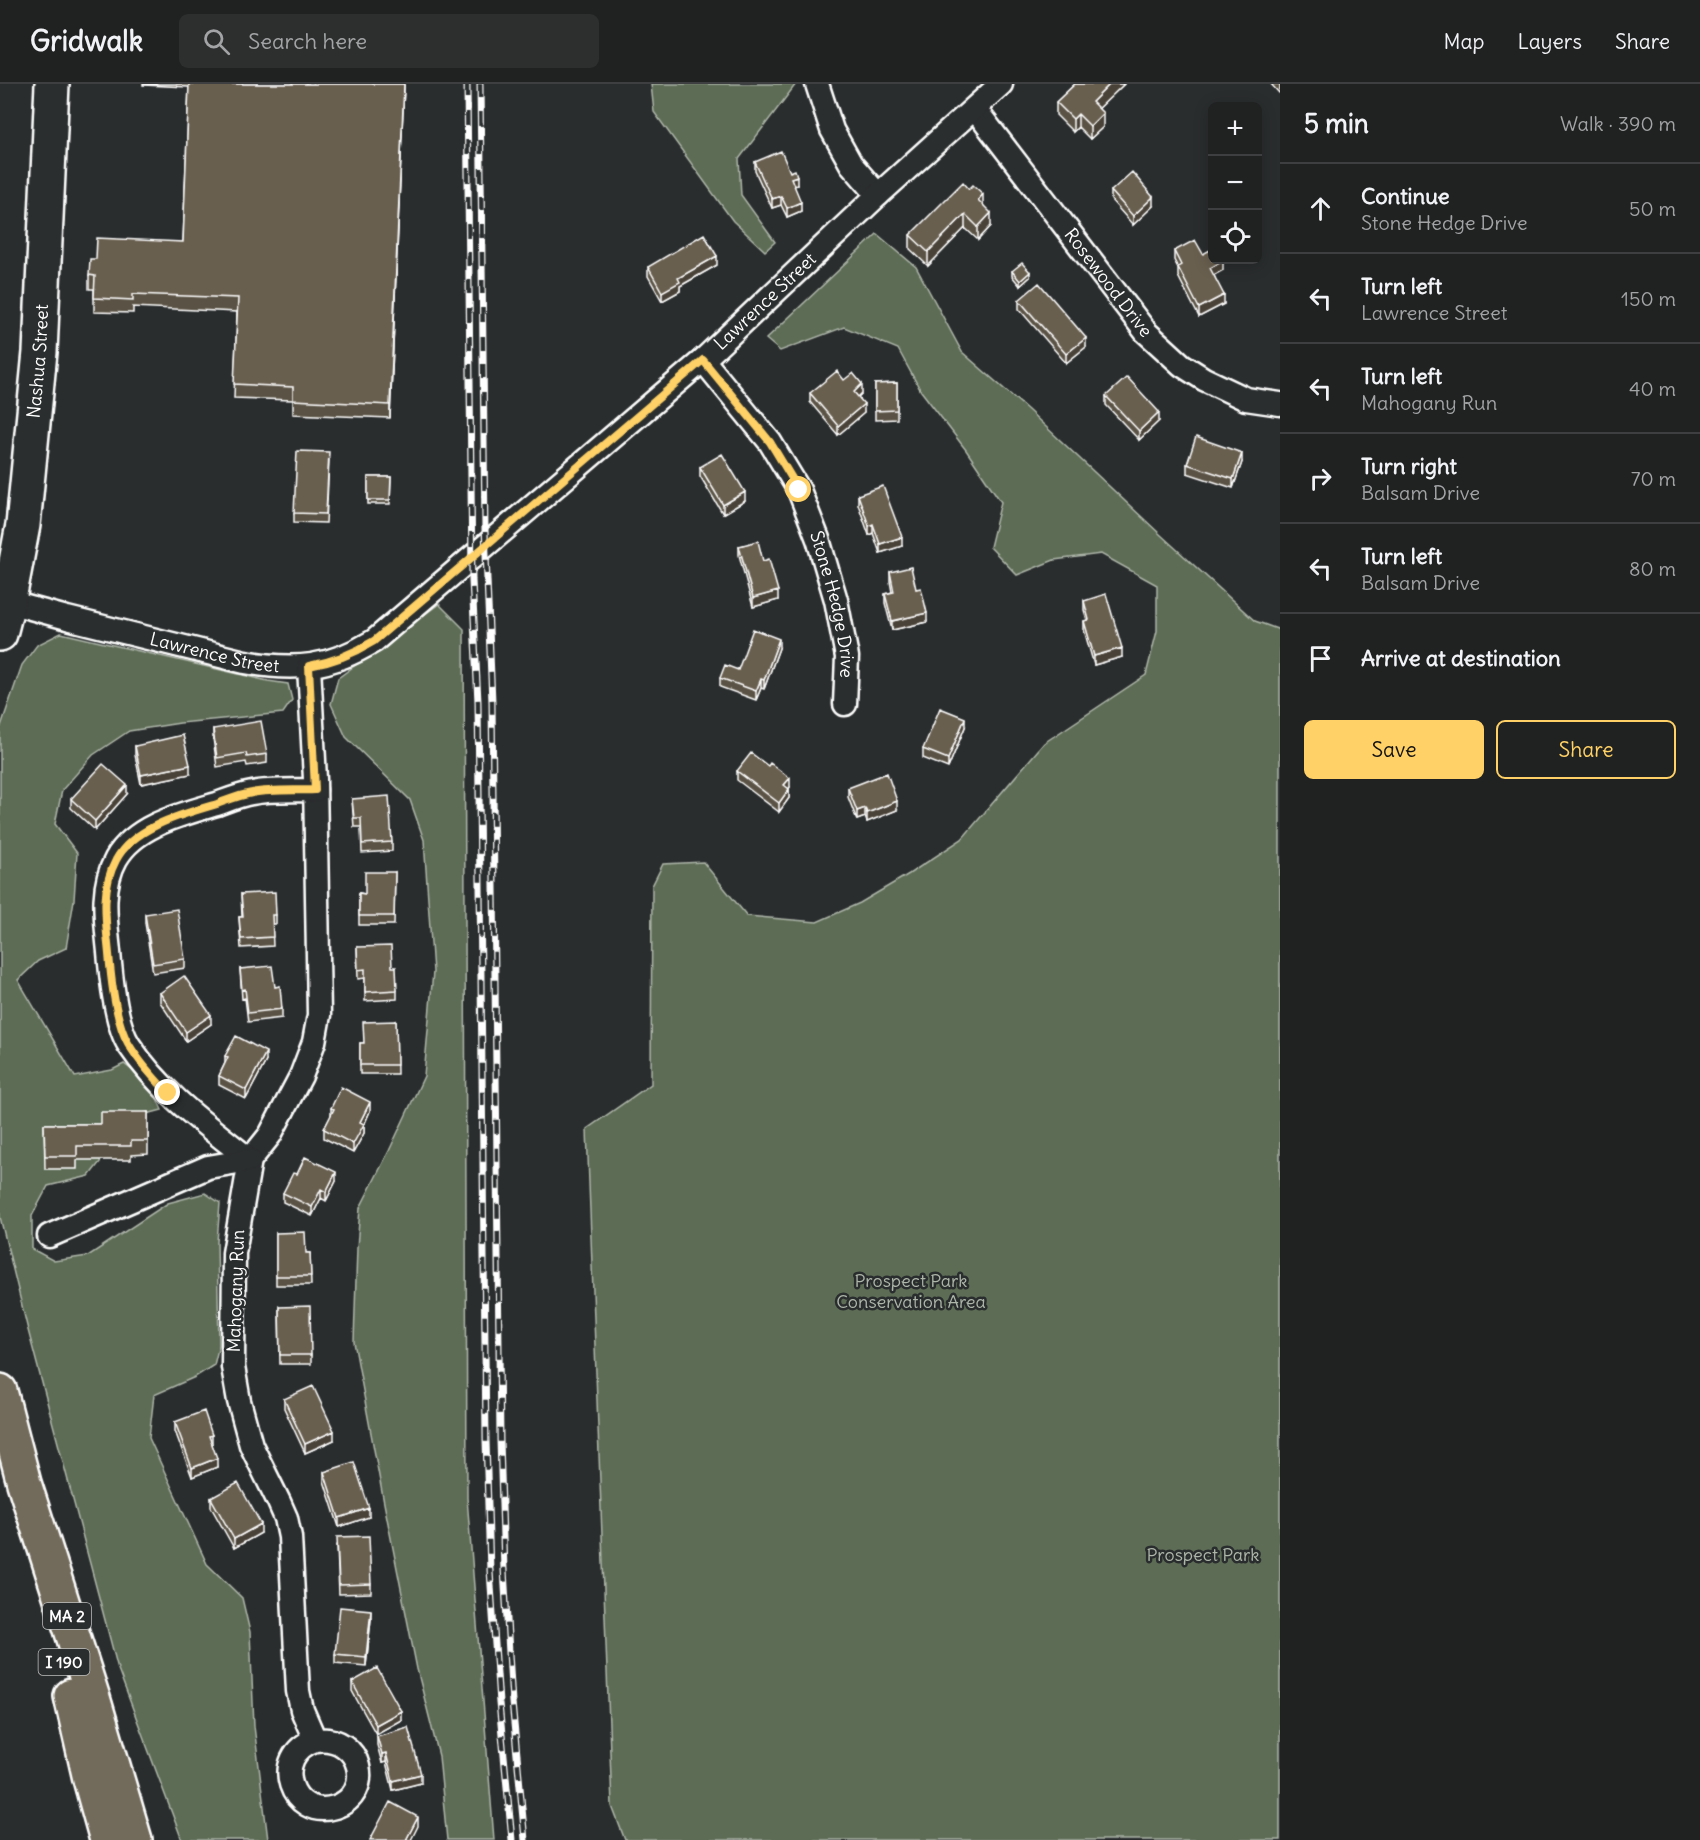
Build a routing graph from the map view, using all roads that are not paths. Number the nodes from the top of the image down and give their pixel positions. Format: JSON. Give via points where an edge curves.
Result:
{"nodes":[{"id":1,"x":52,"y":84,"type":"edge"},
{"id":2,"x":817,"y":84,"type":"edge"},
{"id":3,"x":1001,"y":84,"type":"edge"},
{"id":4,"x":975,"y":109,"type":"junction"},
{"id":5,"x":878,"y":195,"type":"junction"},
{"id":6,"x":703,"y":360,"type":"junction"},
{"id":7,"x":1280,"y":404,"type":"edge"},
{"id":8,"x":9,"y":599,"type":"junction"},
{"id":9,"x":0,"y":634,"type":"edge"},
{"id":10,"x":309,"y":666,"type":"junction"},
{"id":11,"x":845,"y":704,"type":"dead end"},
{"id":12,"x":315,"y":790,"type":"junction"},
{"id":13,"x":250,"y":1160,"type":"junction"},
{"id":14,"x":49,"y":1236,"type":"dead end"},
{"id":15,"x":0,"y":1391,"type":"edge"},
{"id":16,"x":24,"y":1483,"type":"junction"},
{"id":17,"x":315,"y":1740,"type":"dead end"},
{"id":18,"x":107,"y":1840,"type":"edge"},
{"id":19,"x":135,"y":1840,"type":"edge"}],
"edges":[{"from":1,"to":8,"type":"main road","name":"Nashua Street","via":[[40,352],[23,525]]},
{"from":2,"to":5,"type":"street","via":[[832,130],[851,164]]},
{"from":3,"to":4,"type":"street","name":"Lawrence Street"},
{"from":4,"to":5,"type":"street","name":"Lawrence Street"},
{"from":4,"to":7,"type":"street","name":"Rosewood Drive","via":[[1146,332],[1204,379],[1246,399]]},
{"from":5,"to":6,"type":"street","name":"Lawrence Street"},
{"from":6,"to":10,"type":"street","name":"Lawrence Street","via":[[374,641],[353,654]]},
{"from":6,"to":11,"type":"street","name":"Stone Hedge Drive","via":[[770,442],[799,490],[837,600],[847,657]]},
{"from":8,"to":9,"type":"main road","name":"Nashua Street"},
{"from":8,"to":10,"type":"street","name":"Lawrence Street","via":[[23,606],[245,663]]},
{"from":10,"to":12,"type":"street","name":"Mahogany Run"},
{"from":12,"to":13,"type":"street","name":"Mahogany Run","via":[[320,1015],[301,1076],[270,1135]]},
{"from":12,"to":13,"type":"street","via":[[252,793],[152,828],[123,848],[105,891],[111,973],[127,1042],[168,1093]]},
{"from":13,"to":14,"type":"street","via":[[208,1167]]},
{"from":13,"to":17,"type":"street","name":"Mahogany Run","via":[[234,1253],[233,1367],[251,1444],[286,1518],[298,1691]]},
{"from":15,"to":16,"type":"highway","number":"MA 2"},
{"from":16,"to":18,"type":"highway","number":"I 190"},
{"from":16,"to":19,"type":"highway","number":"MA 2"}]}
